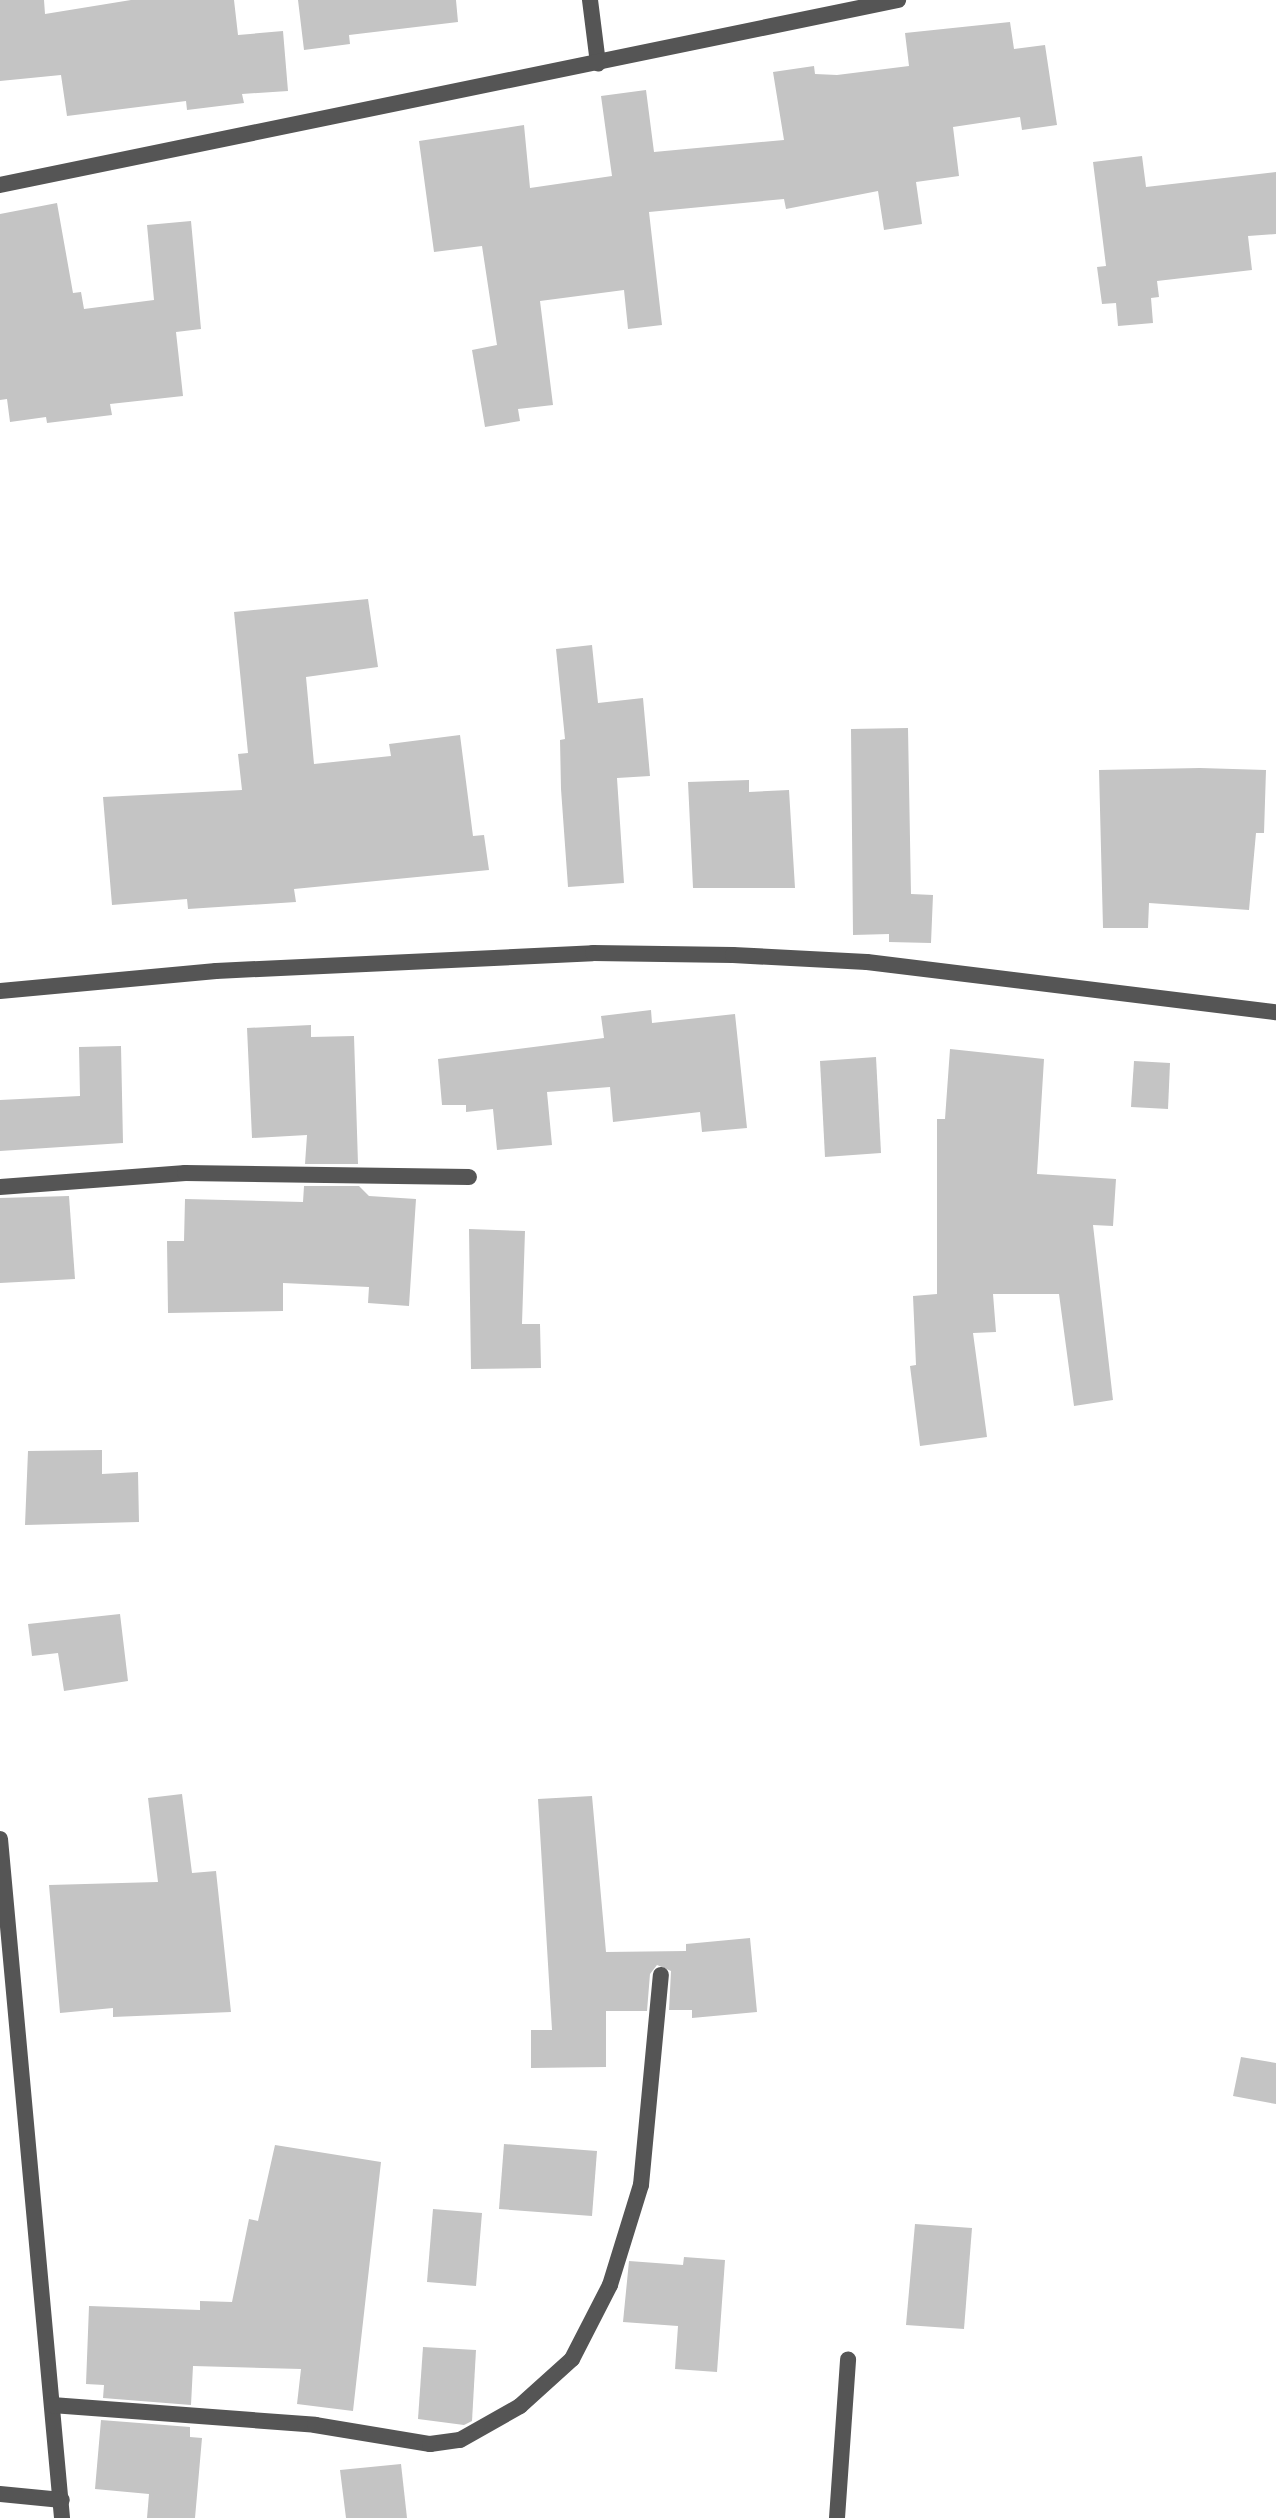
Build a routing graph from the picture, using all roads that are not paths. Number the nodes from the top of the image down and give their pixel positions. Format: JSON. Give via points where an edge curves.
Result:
{"nodes":[{"id":1,"x":590,"y":0,"type":"edge"},
{"id":2,"x":898,"y":0,"type":"edge"},
{"id":3,"x":598,"y":63,"type":"junction"},
{"id":4,"x":0,"y":185,"type":"edge"},
{"id":5,"x":0,"y":991,"type":"edge"},
{"id":6,"x":1276,"y":1012,"type":"edge"},
{"id":7,"x":469,"y":1177,"type":"dead end"},
{"id":8,"x":0,"y":1187,"type":"edge"},
{"id":9,"x":0,"y":1839,"type":"edge"},
{"id":10,"x":661,"y":1975,"type":"dead end"},
{"id":11,"x":848,"y":2359,"type":"dead end"},
{"id":12,"x":52,"y":2405,"type":"junction"},
{"id":13,"x":0,"y":2494,"type":"edge"},
{"id":14,"x":62,"y":2500,"type":"junction"},
{"id":15,"x":62,"y":2518,"type":"edge"},
{"id":16,"x":837,"y":2518,"type":"edge"}],
"edges":[{"from":1,"to":3,"type":"street"},
{"from":2,"to":3,"type":"street"},
{"from":3,"to":4,"type":"street"},
{"from":5,"to":6,"type":"street","via":[[216,971],[593,953],[733,955],[867,962]]},
{"from":7,"to":8,"type":"street","via":[[185,1173]]},
{"from":9,"to":12,"type":"street"},
{"from":10,"to":12,"type":"street","via":[[641,2185],[610,2285],[572,2359],[520,2406],[460,2440],[430,2444],[315,2425]]},
{"from":11,"to":16,"type":"street"},
{"from":12,"to":14,"type":"street"},
{"from":13,"to":14,"type":"street"},
{"from":14,"to":15,"type":"street"}]}
